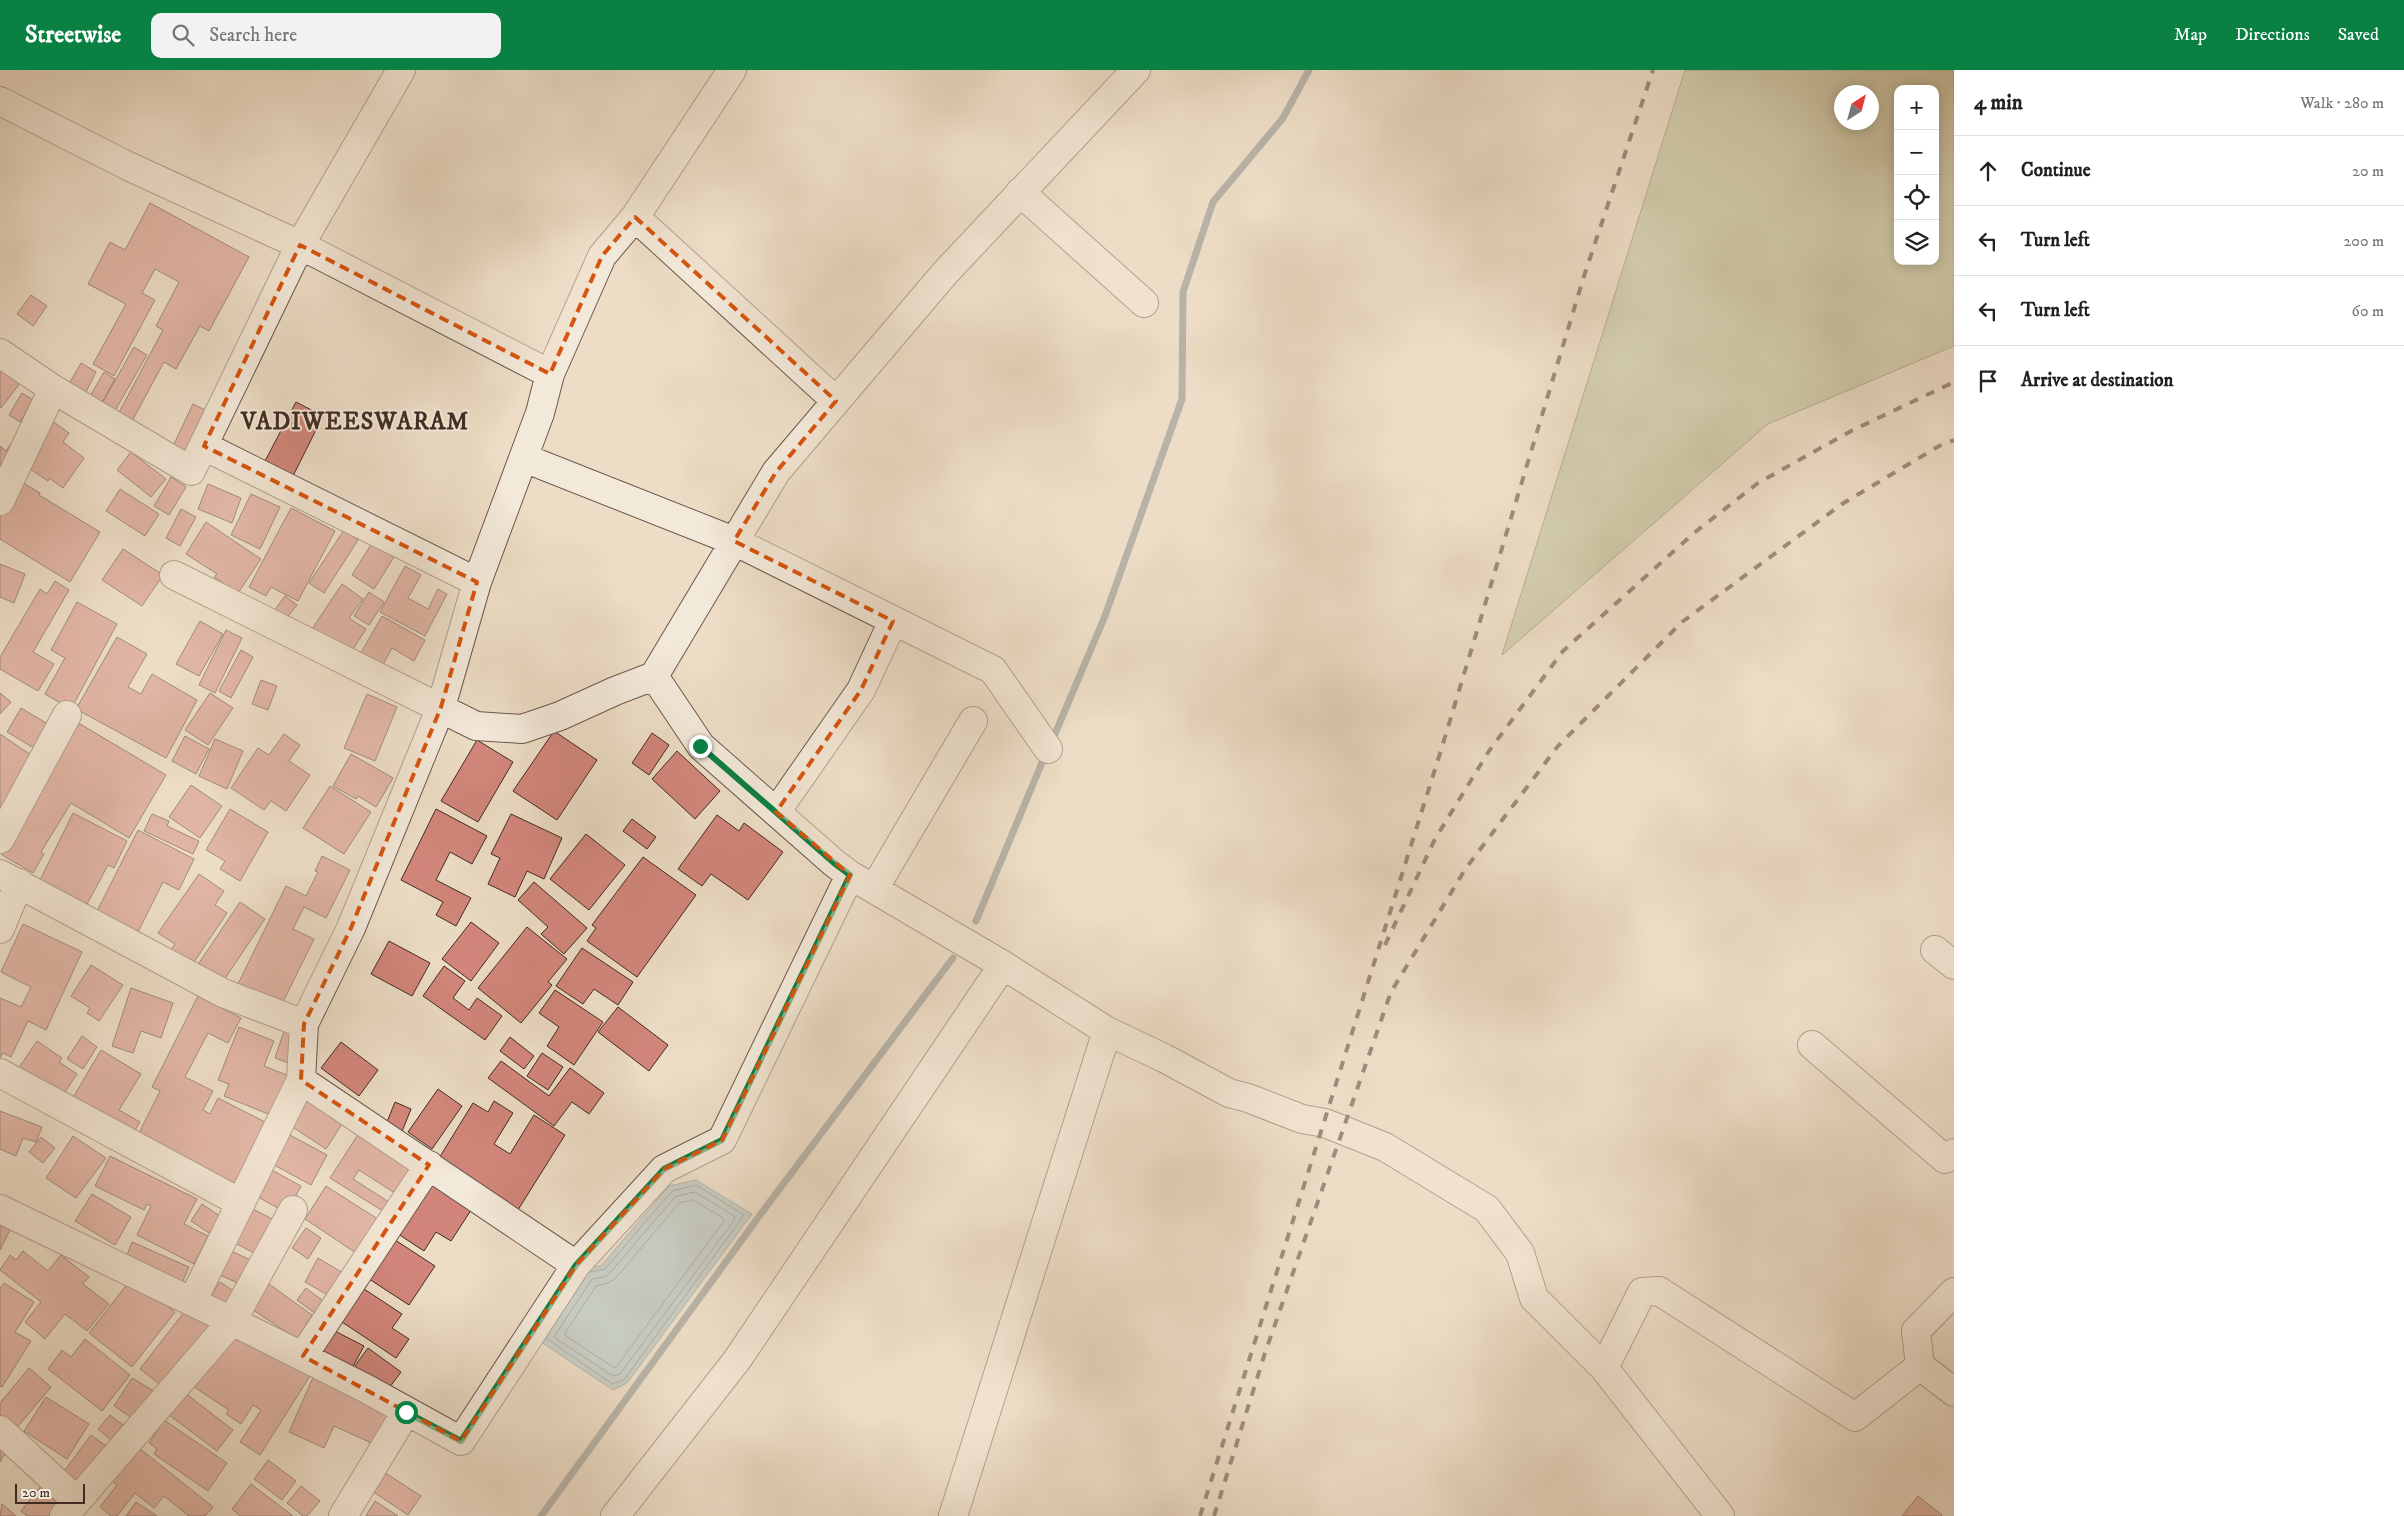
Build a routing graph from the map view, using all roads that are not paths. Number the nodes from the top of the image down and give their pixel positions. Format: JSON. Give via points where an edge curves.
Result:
{"nodes":[{"id":1,"x":401,"y":70,"type":"edge"},
{"id":2,"x":732,"y":70,"type":"edge"},
{"id":3,"x":1136,"y":70,"type":"edge"},
{"id":4,"x":0,"y":101,"type":"edge"},
{"id":5,"x":1020,"y":192,"type":"junction"},
{"id":6,"x":635,"y":217,"type":"junction"},
{"id":7,"x":300,"y":245,"type":"junction"},
{"id":8,"x":1144,"y":303,"type":"dead end"},
{"id":9,"x":0,"y":353,"type":"edge"},
{"id":10,"x":550,"y":374,"type":"junction"},
{"id":11,"x":53,"y":389,"type":"junction"},
{"id":12,"x":836,"y":401,"type":"junction"},
{"id":13,"x":204,"y":446,"type":"junction"},
{"id":14,"x":524,"y":458,"type":"junction"},
{"id":15,"x":4,"y":483,"type":"edge"},
{"id":16,"x":734,"y":541,"type":"junction"},
{"id":17,"x":174,"y":575,"type":"dead end"},
{"id":18,"x":476,"y":582,"type":"junction"},
{"id":19,"x":893,"y":621,"type":"junction"},
{"id":20,"x":654,"y":676,"type":"junction"},
{"id":21,"x":441,"y":707,"type":"junction"},
{"id":22,"x":67,"y":715,"type":"dead end"},
{"id":23,"x":973,"y":721,"type":"dead end"},
{"id":24,"x":1048,"y":749,"type":"dead end"},
{"id":25,"x":776,"y":812,"type":"junction"},
{"id":26,"x":0,"y":839,"type":"edge"},
{"id":27,"x":850,"y":875,"type":"junction"},
{"id":28,"x":10,"y":878,"type":"edge"},
{"id":29,"x":874,"y":889,"type":"junction"},
{"id":30,"x":0,"y":929,"type":"edge"},
{"id":31,"x":1003,"y":965,"type":"junction"},
{"id":32,"x":304,"y":1024,"type":"junction"},
{"id":33,"x":1107,"y":1031,"type":"junction"},
{"id":34,"x":1812,"y":1045,"type":"dead end"},
{"id":35,"x":0,"y":1073,"type":"edge"},
{"id":36,"x":301,"y":1080,"type":"junction"},
{"id":37,"x":1951,"y":1160,"type":"edge"},
{"id":38,"x":429,"y":1165,"type":"junction"},
{"id":39,"x":241,"y":1204,"type":"junction"},
{"id":40,"x":0,"y":1209,"type":"edge"},
{"id":41,"x":293,"y":1210,"type":"dead end"},
{"id":42,"x":576,"y":1265,"type":"junction"},
{"id":43,"x":1954,"y":1292,"type":"edge"},
{"id":44,"x":192,"y":1302,"type":"junction"},
{"id":45,"x":232,"y":1320,"type":"junction"},
{"id":46,"x":303,"y":1356,"type":"junction"},
{"id":47,"x":1920,"y":1366,"type":"junction"},
{"id":48,"x":1604,"y":1368,"type":"junction"},
{"id":49,"x":1954,"y":1392,"type":"edge"},
{"id":50,"x":406,"y":1412,"type":"junction"},
{"id":51,"x":0,"y":1430,"type":"edge"},
{"id":52,"x":70,"y":1509,"type":"edge"},
{"id":53,"x":343,"y":1516,"type":"edge"},
{"id":54,"x":615,"y":1516,"type":"edge"},
{"id":55,"x":953,"y":1516,"type":"edge"},
{"id":56,"x":1720,"y":1516,"type":"edge"}],
"edges":[{"from":1,"to":7,"type":"street"},
{"from":2,"to":6,"type":"street"},
{"from":3,"to":5,"type":"street"},
{"from":4,"to":7,"type":"street","via":[[128,166]]},
{"from":5,"to":8,"type":"street"},
{"from":5,"to":12,"type":"street","via":[[945,273]]},
{"from":6,"to":10,"type":"street","via":[[602,256]]},
{"from":6,"to":12,"type":"street"},
{"from":7,"to":10,"type":"street"},
{"from":7,"to":13,"type":"street"},
{"from":9,"to":11,"type":"street"},
{"from":10,"to":14,"type":"street"},
{"from":11,"to":13,"type":"street","via":[[191,471]]},
{"from":11,"to":15,"type":"street"},
{"from":12,"to":16,"type":"street","via":[[776,472]]},
{"from":13,"to":18,"type":"street"},
{"from":14,"to":16,"type":"street"},
{"from":14,"to":18,"type":"street"},
{"from":16,"to":19,"type":"street"},
{"from":16,"to":20,"type":"street"},
{"from":17,"to":21,"type":"street"},
{"from":18,"to":21,"type":"street"},
{"from":19,"to":24,"type":"street","via":[[993,670]]},
{"from":19,"to":25,"type":"street","via":[[861,690]]},
{"from":20,"to":21,"type":"street","via":[[560,716],[522,728],[476,726]]},
{"from":20,"to":25,"type":"street","via":[[700,746]]},
{"from":21,"to":32,"type":"street","via":[[351,928]]},
{"from":22,"to":26,"type":"street"},
{"from":23,"to":29,"type":"street"},
{"from":25,"to":27,"type":"street"},
{"from":27,"to":29,"type":"street"},
{"from":27,"to":42,"type":"street","via":[[722,1140],[664,1169]]},
{"from":28,"to":30,"type":"street"},
{"from":28,"to":32,"type":"street","via":[[224,993]]},
{"from":29,"to":31,"type":"street"},
{"from":31,"to":33,"type":"street"},
{"from":31,"to":54,"type":"street","via":[[737,1360]]},
{"from":32,"to":36,"type":"street"},
{"from":33,"to":48,"type":"street","via":[[1229,1093],[1302,1119],[1326,1123],[1385,1147],[1487,1209],[1520,1253],[1534,1298]]},
{"from":33,"to":55,"type":"street"},
{"from":34,"to":37,"type":"street"},
{"from":35,"to":39,"type":"street"},
{"from":36,"to":38,"type":"street"},
{"from":36,"to":39,"type":"street"},
{"from":38,"to":42,"type":"street"},
{"from":38,"to":46,"type":"street"},
{"from":39,"to":44,"type":"street"},
{"from":40,"to":44,"type":"street"},
{"from":41,"to":45,"type":"street"},
{"from":42,"to":50,"type":"street","via":[[461,1441]]},
{"from":43,"to":47,"type":"street","via":[[1916,1331]]},
{"from":44,"to":45,"type":"street"},
{"from":45,"to":46,"type":"street"},
{"from":45,"to":52,"type":"street"},
{"from":46,"to":50,"type":"street"},
{"from":47,"to":48,"type":"street","via":[[1854,1417],[1659,1291],[1642,1292]]},
{"from":47,"to":49,"type":"street"},
{"from":48,"to":56,"type":"street"},
{"from":50,"to":53,"type":"street"},
{"from":51,"to":52,"type":"street"}]}
